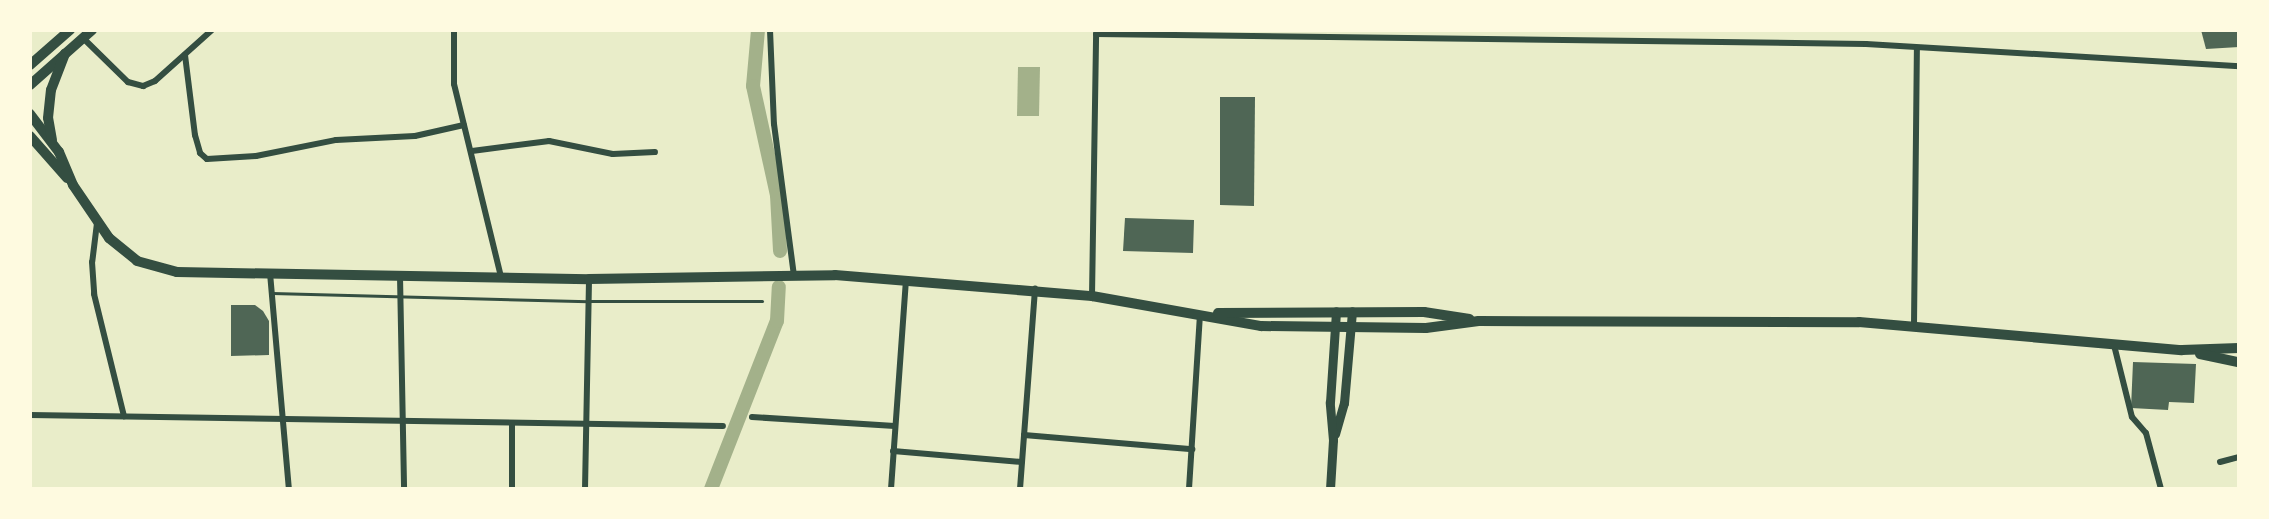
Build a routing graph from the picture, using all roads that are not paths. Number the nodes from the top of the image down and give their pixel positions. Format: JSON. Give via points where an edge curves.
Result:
{"nodes":[{"id":1,"x":70,"y":30,"type":"edge"},
{"id":2,"x":212,"y":30,"type":"edge"},
{"id":3,"x":454,"y":30,"type":"edge"},
{"id":4,"x":770,"y":30,"type":"edge"},
{"id":5,"x":88,"y":34,"type":"edge"},
{"id":6,"x":54,"y":45,"type":"junction"},
{"id":7,"x":1917,"y":48,"type":"junction"},
{"id":8,"x":65,"y":54,"type":"junction"},
{"id":9,"x":185,"y":55,"type":"junction"},
{"id":10,"x":30,"y":59,"type":"edge"},
{"id":11,"x":30,"y":65,"type":"edge"},
{"id":12,"x":2239,"y":66,"type":"edge"},
{"id":13,"x":30,"y":85,"type":"edge"},
{"id":14,"x":30,"y":114,"type":"edge"},
{"id":15,"x":464,"y":125,"type":"junction"},
{"id":16,"x":32,"y":140,"type":"edge"},
{"id":17,"x":53,"y":145,"type":"junction"},
{"id":18,"x":472,"y":151,"type":"junction"},
{"id":19,"x":655,"y":152,"type":"dead end"},
{"id":20,"x":73,"y":185,"type":"junction"},
{"id":21,"x":97,"y":222,"type":"junction"},
{"id":22,"x":270,"y":273,"type":"junction"},
{"id":23,"x":794,"y":275,"type":"junction"},
{"id":24,"x":400,"y":276,"type":"junction"},
{"id":25,"x":501,"y":277,"type":"junction"},
{"id":26,"x":589,"y":279,"type":"junction"},
{"id":27,"x":906,"y":280,"type":"junction"},
{"id":28,"x":1035,"y":289,"type":"junction"},
{"id":29,"x":272,"y":293,"type":"junction"},
{"id":30,"x":400,"y":296,"type":"junction"},
{"id":31,"x":1092,"y":296,"type":"junction"},
{"id":32,"x":588,"y":301,"type":"junction"},
{"id":33,"x":762,"y":301,"type":"dead end"},
{"id":34,"x":1336,"y":311,"type":"junction"},
{"id":35,"x":1352,"y":311,"type":"junction"},
{"id":36,"x":1200,"y":314,"type":"junction"},
{"id":37,"x":1479,"y":321,"type":"junction"},
{"id":38,"x":1914,"y":325,"type":"junction"},
{"id":39,"x":1335,"y":327,"type":"junction"},
{"id":40,"x":1350,"y":327,"type":"junction"},
{"id":41,"x":2114,"y":345,"type":"junction"},
{"id":42,"x":2239,"y":348,"type":"edge"},
{"id":43,"x":2182,"y":350,"type":"junction"},
{"id":44,"x":2239,"y":362,"type":"edge"},
{"id":45,"x":30,"y":415,"type":"edge"},
{"id":46,"x":124,"y":416,"type":"junction"},
{"id":47,"x":752,"y":417,"type":"dead end"},
{"id":48,"x":284,"y":419,"type":"junction"},
{"id":49,"x":403,"y":421,"type":"junction"},
{"id":50,"x":512,"y":423,"type":"junction"},
{"id":51,"x":584,"y":424,"type":"junction"},
{"id":52,"x":723,"y":426,"type":"dead end"},
{"id":53,"x":895,"y":426,"type":"junction"},
{"id":54,"x":1024,"y":435,"type":"junction"},
{"id":55,"x":1333,"y":440,"type":"junction"},
{"id":56,"x":1192,"y":449,"type":"junction"},
{"id":57,"x":893,"y":451,"type":"junction"},
{"id":58,"x":2239,"y":457,"type":"edge"},
{"id":59,"x":1022,"y":462,"type":"junction"},
{"id":60,"x":2220,"y":462,"type":"dead end"},
{"id":61,"x":290,"y":489,"type":"edge"},
{"id":62,"x":404,"y":489,"type":"edge"},
{"id":63,"x":512,"y":489,"type":"edge"},
{"id":64,"x":585,"y":489,"type":"edge"},
{"id":65,"x":891,"y":489,"type":"edge"},
{"id":66,"x":1020,"y":489,"type":"edge"},
{"id":67,"x":1189,"y":489,"type":"edge"},
{"id":68,"x":1330,"y":489,"type":"edge"},
{"id":69,"x":2161,"y":489,"type":"edge"}],
"edges":[{"from":1,"to":6,"type":"main road"},
{"from":2,"to":9,"type":"street"},
{"from":3,"to":15,"type":"street","via":[[454,84]]},
{"from":4,"to":23,"type":"street","via":[[774,124]]},
{"from":5,"to":8,"type":"main road"},
{"from":5,"to":9,"type":"street","via":[[128,82],[143,86],[155,81]]},
{"from":6,"to":10,"type":"main road"},
{"from":6,"to":11,"type":"main road"},
{"from":7,"to":12,"type":"street"},
{"from":7,"to":31,"type":"street","via":[[1866,44],[1096,34]]},
{"from":7,"to":38,"type":"street"},
{"from":8,"to":13,"type":"main road"},
{"from":8,"to":17,"type":"main road","via":[[49,104]]},
{"from":9,"to":15,"type":"street","via":[[195,135],[202,156],[207,159],[256,156],[336,140],[415,136]]},
{"from":14,"to":17,"type":"main road"},
{"from":15,"to":18,"type":"street"},
{"from":16,"to":20,"type":"main road"},
{"from":17,"to":20,"type":"main road"},
{"from":18,"to":19,"type":"street","via":[[549,141],[613,154]]},
{"from":18,"to":25,"type":"street"},
{"from":20,"to":21,"type":"main road"},
{"from":21,"to":22,"type":"main road","via":[[123,252],[157,269]]},
{"from":21,"to":46,"type":"street","via":[[92,262],[94,294]]},
{"from":22,"to":24,"type":"main road"},
{"from":22,"to":29,"type":"street"},
{"from":23,"to":26,"type":"main road"},
{"from":23,"to":27,"type":"main road"},
{"from":24,"to":25,"type":"main road"},
{"from":24,"to":30,"type":"street"},
{"from":25,"to":26,"type":"main road"},
{"from":26,"to":32,"type":"street"},
{"from":27,"to":28,"type":"main road"},
{"from":27,"to":53,"type":"street"},
{"from":28,"to":31,"type":"main road"},
{"from":28,"to":54,"type":"street"},
{"from":29,"to":30,"type":"lane"},
{"from":29,"to":48,"type":"street"},
{"from":30,"to":32,"type":"lane"},
{"from":30,"to":49,"type":"street"},
{"from":31,"to":36,"type":"main road"},
{"from":32,"to":33,"type":"lane"},
{"from":32,"to":51,"type":"street"},
{"from":34,"to":35,"type":"main road"},
{"from":34,"to":36,"type":"main road"},
{"from":34,"to":39,"type":"main road"},
{"from":35,"to":37,"type":"main road","via":[[1425,312]]},
{"from":35,"to":40,"type":"main road"},
{"from":36,"to":39,"type":"main road","via":[[1261,326]]},
{"from":36,"to":56,"type":"street"},
{"from":37,"to":38,"type":"main road"},
{"from":37,"to":40,"type":"main road","via":[[1426,328]]},
{"from":38,"to":41,"type":"main road"},
{"from":39,"to":40,"type":"main road"},
{"from":39,"to":55,"type":"main road","via":[[1330,402]]},
{"from":40,"to":55,"type":"main road","via":[[1344,403]]},
{"from":41,"to":43,"type":"main road"},
{"from":41,"to":69,"type":"street","via":[[2132,417],[2146,433]]},
{"from":42,"to":43,"type":"main road"},
{"from":43,"to":44,"type":"main road"},
{"from":45,"to":46,"type":"street"},
{"from":46,"to":48,"type":"street"},
{"from":47,"to":53,"type":"street"},
{"from":48,"to":49,"type":"street"},
{"from":48,"to":61,"type":"street"},
{"from":49,"to":50,"type":"street"},
{"from":49,"to":62,"type":"street"},
{"from":50,"to":51,"type":"street"},
{"from":50,"to":63,"type":"street"},
{"from":51,"to":52,"type":"street"},
{"from":51,"to":64,"type":"street"},
{"from":53,"to":57,"type":"street"},
{"from":54,"to":56,"type":"street"},
{"from":54,"to":59,"type":"street"},
{"from":55,"to":68,"type":"main road"},
{"from":56,"to":67,"type":"street"},
{"from":57,"to":59,"type":"street"},
{"from":57,"to":65,"type":"street"},
{"from":58,"to":60,"type":"street"},
{"from":59,"to":66,"type":"street"}]}
